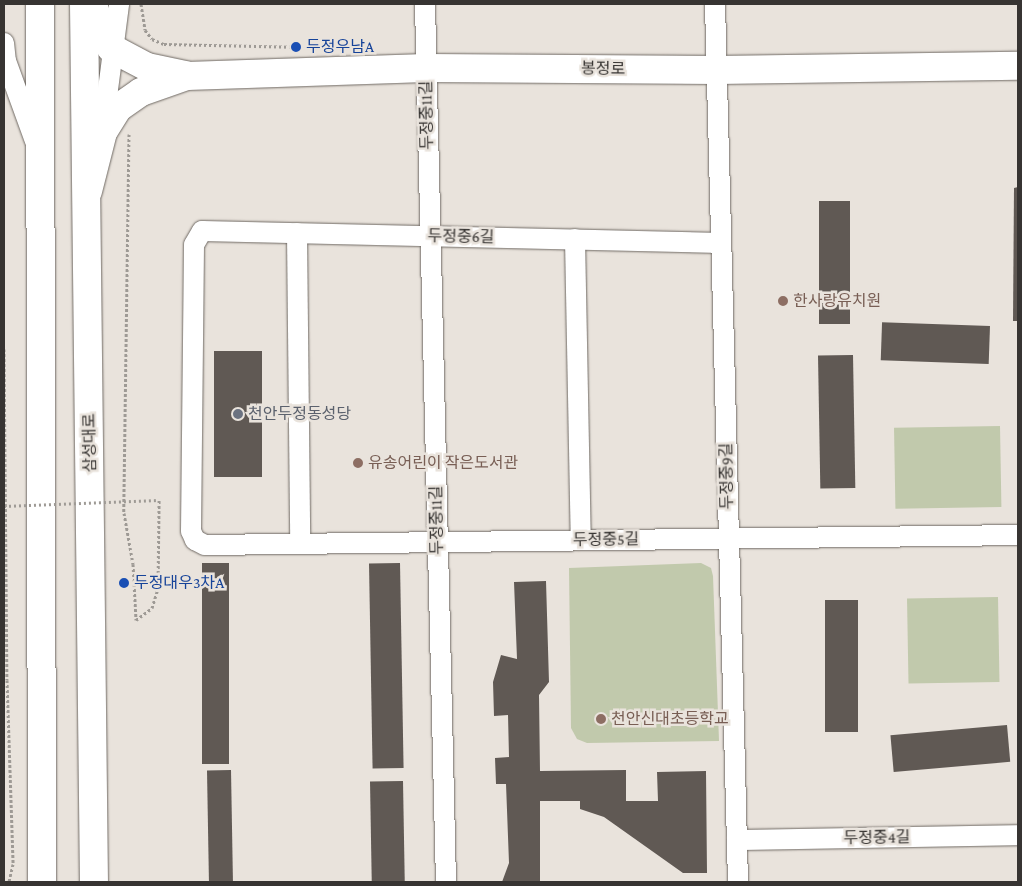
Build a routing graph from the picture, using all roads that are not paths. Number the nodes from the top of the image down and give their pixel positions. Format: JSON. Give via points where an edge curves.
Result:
{"nodes":[{"id":1,"x":40,"y":4,"type":"edge"},
{"id":2,"x":84,"y":4,"type":"edge"},
{"id":3,"x":93,"y":4,"type":"edge"},
{"id":4,"x":119,"y":4,"type":"edge"},
{"id":5,"x":425,"y":4,"type":"edge"},
{"id":6,"x":715,"y":4,"type":"edge"},
{"id":7,"x":4,"y":44,"type":"edge"},
{"id":8,"x":111,"y":48,"type":"junction"},
{"id":9,"x":1018,"y":66,"type":"edge"},
{"id":10,"x":426,"y":68,"type":"junction"},
{"id":11,"x":717,"y":70,"type":"junction"},
{"id":12,"x":187,"y":76,"type":"junction"},
{"id":13,"x":102,"y":132,"type":"junction"},
{"id":14,"x":38,"y":150,"type":"junction"},
{"id":15,"x":88,"y":191,"type":"junction"},
{"id":16,"x":297,"y":233,"type":"junction"},
{"id":17,"x":430,"y":236,"type":"junction"},
{"id":18,"x":575,"y":239,"type":"junction"},
{"id":19,"x":721,"y":243,"type":"junction"},
{"id":20,"x":1018,"y":535,"type":"edge"},
{"id":21,"x":729,"y":538,"type":"junction"},
{"id":22,"x":195,"y":540,"type":"joint"},
{"id":23,"x":438,"y":540,"type":"junction"},
{"id":24,"x":581,"y":540,"type":"junction"},
{"id":25,"x":300,"y":544,"type":"junction"},
{"id":26,"x":1018,"y":835,"type":"edge"},
{"id":27,"x":736,"y":840,"type":"junction"},
{"id":28,"x":42,"y":882,"type":"edge"},
{"id":29,"x":94,"y":882,"type":"edge"},
{"id":30,"x":446,"y":882,"type":"edge"},
{"id":31,"x":738,"y":882,"type":"edge"}],
"edges":[{"from":1,"to":14,"type":"main road"},
{"from":2,"to":15,"type":"main road","name":"삼성대로"},
{"from":3,"to":8,"type":"main road","via":[[102,33]]},
{"from":4,"to":8,"type":"street"},
{"from":5,"to":10,"type":"street","name":"두정중11길"},
{"from":6,"to":11,"type":"street","name":"두정중9길"},
{"from":7,"to":14,"type":"street","via":[[6,61]]},
{"from":8,"to":12,"type":"main road","via":[[146,67]]},
{"from":8,"to":13,"type":"street"},
{"from":9,"to":11,"type":"main road","name":"봉정로"},
{"from":10,"to":11,"type":"main road","name":"봉정로"},
{"from":10,"to":12,"type":"main road","name":"봉정로"},
{"from":10,"to":17,"type":"street","name":"두정중11길"},
{"from":11,"to":19,"type":"street","name":"두정중9길"},
{"from":12,"to":13,"type":"main road","via":[[141,92],[118,108]]},
{"from":13,"to":15,"type":"main road"},
{"from":14,"to":28,"type":"main road"},
{"from":15,"to":29,"type":"main road","name":"삼성대로"},
{"from":16,"to":17,"type":"street","name":"두정중6길"},
{"from":16,"to":22,"type":"street","name":"두정중6길","via":[[202,231],[194,245],[191,531]]},
{"from":16,"to":25,"type":"street"},
{"from":17,"to":18,"type":"street","name":"두정중6길"},
{"from":17,"to":23,"type":"street","name":"두정중11길"},
{"from":18,"to":19,"type":"street","name":"두정중6길"},
{"from":18,"to":24,"type":"street"},
{"from":19,"to":21,"type":"street","name":"두정중9길"},
{"from":20,"to":21,"type":"street","name":"두정중5길"},
{"from":21,"to":24,"type":"street","name":"두정중5길"},
{"from":21,"to":27,"type":"street","name":"두정중9길"},
{"from":22,"to":25,"type":"street","name":"두정중5길","via":[[205,546]]},
{"from":23,"to":24,"type":"street","name":"두정중5길"},
{"from":23,"to":25,"type":"street","name":"두정중5길"},
{"from":23,"to":30,"type":"street","name":"두정중11길"},
{"from":26,"to":27,"type":"street","name":"두정중4길"},
{"from":27,"to":31,"type":"street","name":"두정중9길"}]}
